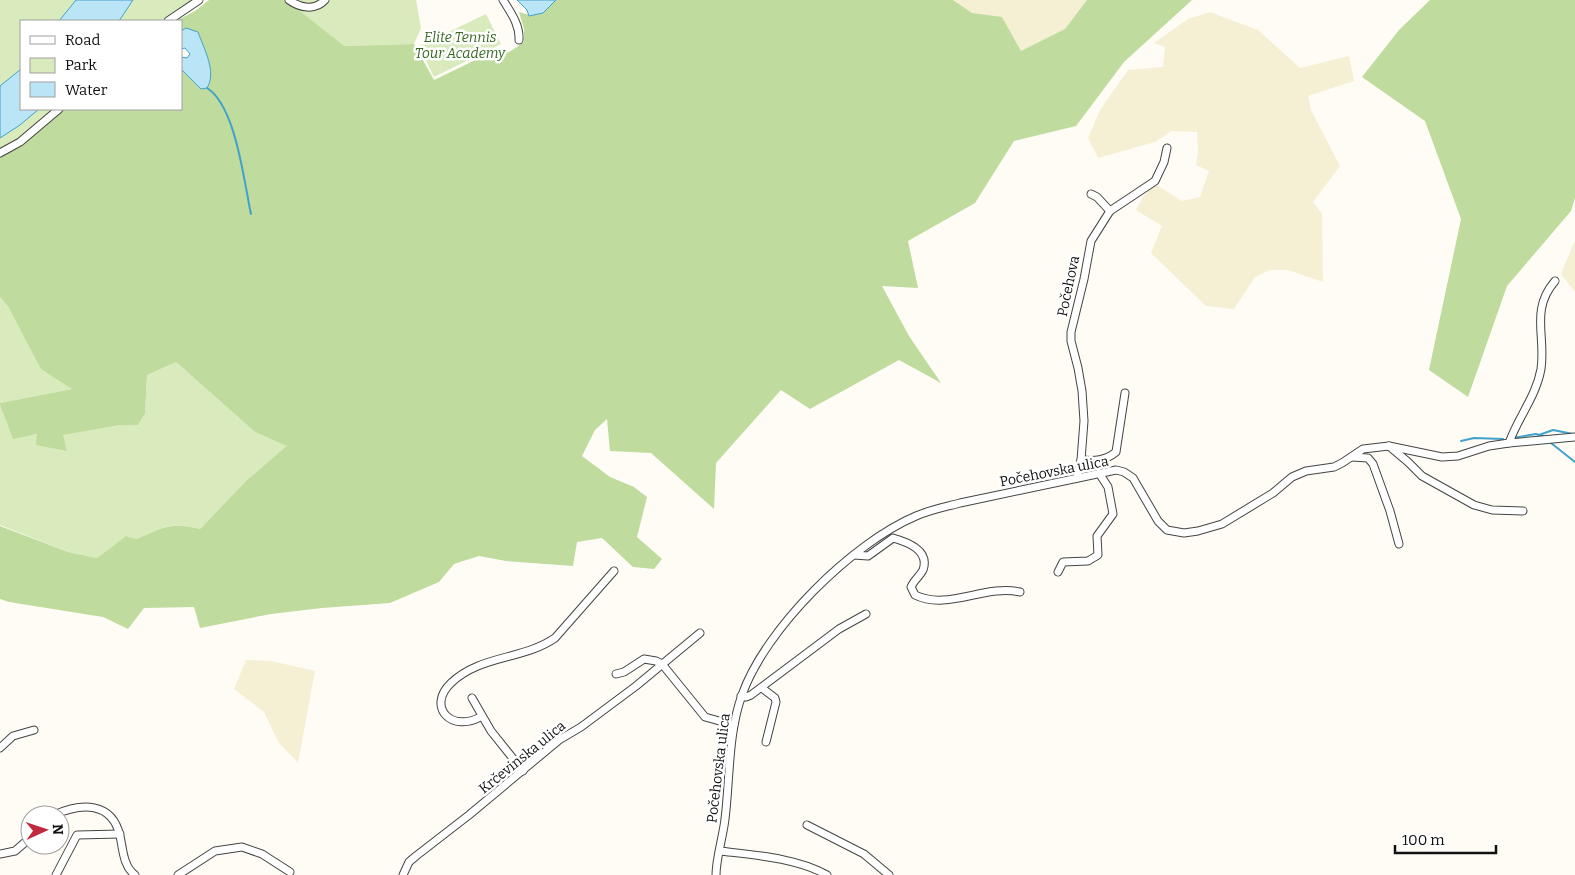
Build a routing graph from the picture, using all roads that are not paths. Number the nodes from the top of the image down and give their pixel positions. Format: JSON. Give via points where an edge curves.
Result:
{"nodes":[{"id":1,"x":199,"y":0,"type":"edge"},
{"id":2,"x":290,"y":0,"type":"edge"},
{"id":3,"x":325,"y":0,"type":"edge"},
{"id":4,"x":504,"y":0,"type":"edge"},
{"id":5,"x":169,"y":20,"type":"edge"},
{"id":6,"x":519,"y":40,"type":"dead end"},
{"id":7,"x":58,"y":110,"type":"edge"},
{"id":8,"x":1167,"y":148,"type":"dead end"},
{"id":9,"x":0,"y":153,"type":"edge"},
{"id":10,"x":1091,"y":194,"type":"dead end"},
{"id":11,"x":1110,"y":211,"type":"junction"},
{"id":12,"x":1555,"y":282,"type":"dead end"},
{"id":13,"x":1125,"y":392,"type":"dead end"},
{"id":14,"x":1575,"y":437,"type":"edge"},
{"id":15,"x":1509,"y":443,"type":"junction"},
{"id":16,"x":1389,"y":446,"type":"junction"},
{"id":17,"x":1352,"y":457,"type":"junction"},
{"id":18,"x":1079,"y":468,"type":"junction"},
{"id":19,"x":1099,"y":473,"type":"junction"},
{"id":20,"x":1523,"y":511,"type":"dead end"},
{"id":21,"x":1399,"y":544,"type":"dead end"},
{"id":22,"x":854,"y":555,"type":"junction"},
{"id":23,"x":614,"y":571,"type":"dead end"},
{"id":24,"x":1058,"y":572,"type":"dead end"},
{"id":25,"x":1020,"y":592,"type":"dead end"},
{"id":26,"x":866,"y":614,"type":"dead end"},
{"id":27,"x":700,"y":633,"type":"dead end"},
{"id":28,"x":662,"y":664,"type":"junction"},
{"id":29,"x":616,"y":674,"type":"dead end"},
{"id":30,"x":762,"y":688,"type":"junction"},
{"id":31,"x":741,"y":696,"type":"junction"},
{"id":32,"x":472,"y":698,"type":"dead end"},
{"id":33,"x":482,"y":716,"type":"junction"},
{"id":34,"x":734,"y":725,"type":"junction"},
{"id":35,"x":34,"y":730,"type":"dead end"},
{"id":36,"x":766,"y":742,"type":"dead end"},
{"id":37,"x":0,"y":748,"type":"edge"},
{"id":38,"x":523,"y":771,"type":"junction"},
{"id":39,"x":70,"y":809,"type":"edge"},
{"id":40,"x":807,"y":825,"type":"dead end"},
{"id":41,"x":120,"y":834,"type":"junction"},
{"id":42,"x":20,"y":847,"type":"edge"},
{"id":43,"x":720,"y":851,"type":"junction"},
{"id":44,"x":0,"y":854,"type":"edge"},
{"id":45,"x":290,"y":872,"type":"dead end"},
{"id":46,"x":56,"y":875,"type":"edge"},
{"id":47,"x":135,"y":875,"type":"edge"},
{"id":48,"x":178,"y":875,"type":"edge"},
{"id":49,"x":403,"y":875,"type":"edge"},
{"id":50,"x":716,"y":875,"type":"edge"},
{"id":51,"x":826,"y":875,"type":"edge"},
{"id":52,"x":889,"y":875,"type":"edge"}],
"edges":[{"from":1,"to":5,"type":"street"},
{"from":2,"to":3,"type":"street","via":[[306,8],[315,7]]},
{"from":4,"to":6,"type":"street","via":[[517,24]]},
{"from":7,"to":9,"type":"street","via":[[20,142]]},
{"from":8,"to":11,"type":"street","name":"Počehova","via":[[1155,181]]},
{"from":10,"to":11,"type":"street"},
{"from":11,"to":18,"type":"street","name":"Počehova","via":[[1091,241],[1071,332],[1084,422]]},
{"from":12,"to":15,"type":"street","via":[[1546,293],[1540,310],[1542,347],[1538,378],[1532,398]]},
{"from":13,"to":18,"type":"street","via":[[1116,452]]},
{"from":14,"to":15,"type":"street","name":"Počehovska ulica"},
{"from":15,"to":16,"type":"street","name":"Počehovska ulica","via":[[1442,457]]},
{"from":16,"to":17,"type":"street","name":"Počehovska ulica","via":[[1363,449]]},
{"from":16,"to":20,"type":"street","via":[[1422,476],[1474,505],[1492,510]]},
{"from":17,"to":19,"type":"street","name":"Počehovska ulica","via":[[1334,466],[1292,477],[1273,493],[1222,524],[1184,533],[1167,530],[1158,521],[1133,478],[1116,470]]},
{"from":17,"to":21,"type":"street","via":[[1368,458],[1374,464]]},
{"from":18,"to":19,"type":"street","name":"Počehovska ulica"},
{"from":18,"to":22,"type":"street","name":"Počehovska ulica","via":[[915,516]]},
{"from":19,"to":24,"type":"street","via":[[1108,487],[1113,514],[1098,536],[1098,555],[1088,561],[1063,562]]},
{"from":22,"to":25,"type":"street","name":"Počehovska ulica","via":[[868,556],[893,538],[915,545],[922,554],[924,565],[911,586],[914,595],[921,598],[941,600],[995,590]]},
{"from":22,"to":31,"type":"street","name":"Počehovska ulica","via":[[794,610],[773,637],[749,676]]},
{"from":23,"to":33,"type":"street","via":[[555,638],[545,645],[485,662],[469,670],[451,683],[442,695],[446,716],[455,722],[474,721]]},
{"from":26,"to":30,"type":"street","via":[[839,629]]},
{"from":27,"to":28,"type":"street","name":"Krčevinska ulica"},
{"from":28,"to":29,"type":"street","via":[[644,659]]},
{"from":28,"to":34,"type":"street","via":[[705,717]]},
{"from":28,"to":38,"type":"street","name":"Krčevinska ulica","via":[[581,727],[559,740]]},
{"from":30,"to":31,"type":"street","via":[[746,697]]},
{"from":30,"to":36,"type":"street","via":[[776,702]]},
{"from":31,"to":34,"type":"street","name":"Počehovska ulica"},
{"from":32,"to":33,"type":"street"},
{"from":33,"to":38,"type":"street"},
{"from":34,"to":43,"type":"street","name":"Počehovska ulica"},
{"from":35,"to":37,"type":"street","via":[[13,736]]},
{"from":38,"to":49,"type":"street","name":"Krčevinska ulica","via":[[409,862]]},
{"from":39,"to":41,"type":"street","via":[[96,807],[112,818]]},
{"from":40,"to":52,"type":"street","via":[[864,854]]},
{"from":41,"to":46,"type":"street","via":[[77,835]]},
{"from":41,"to":47,"type":"street","via":[[127,866]]},
{"from":42,"to":44,"type":"street"},
{"from":43,"to":50,"type":"street","name":"Počehovska ulica"},
{"from":43,"to":51,"type":"street","via":[[812,867]]},
{"from":45,"to":48,"type":"street","via":[[262,854],[242,847],[215,851]]}]}
